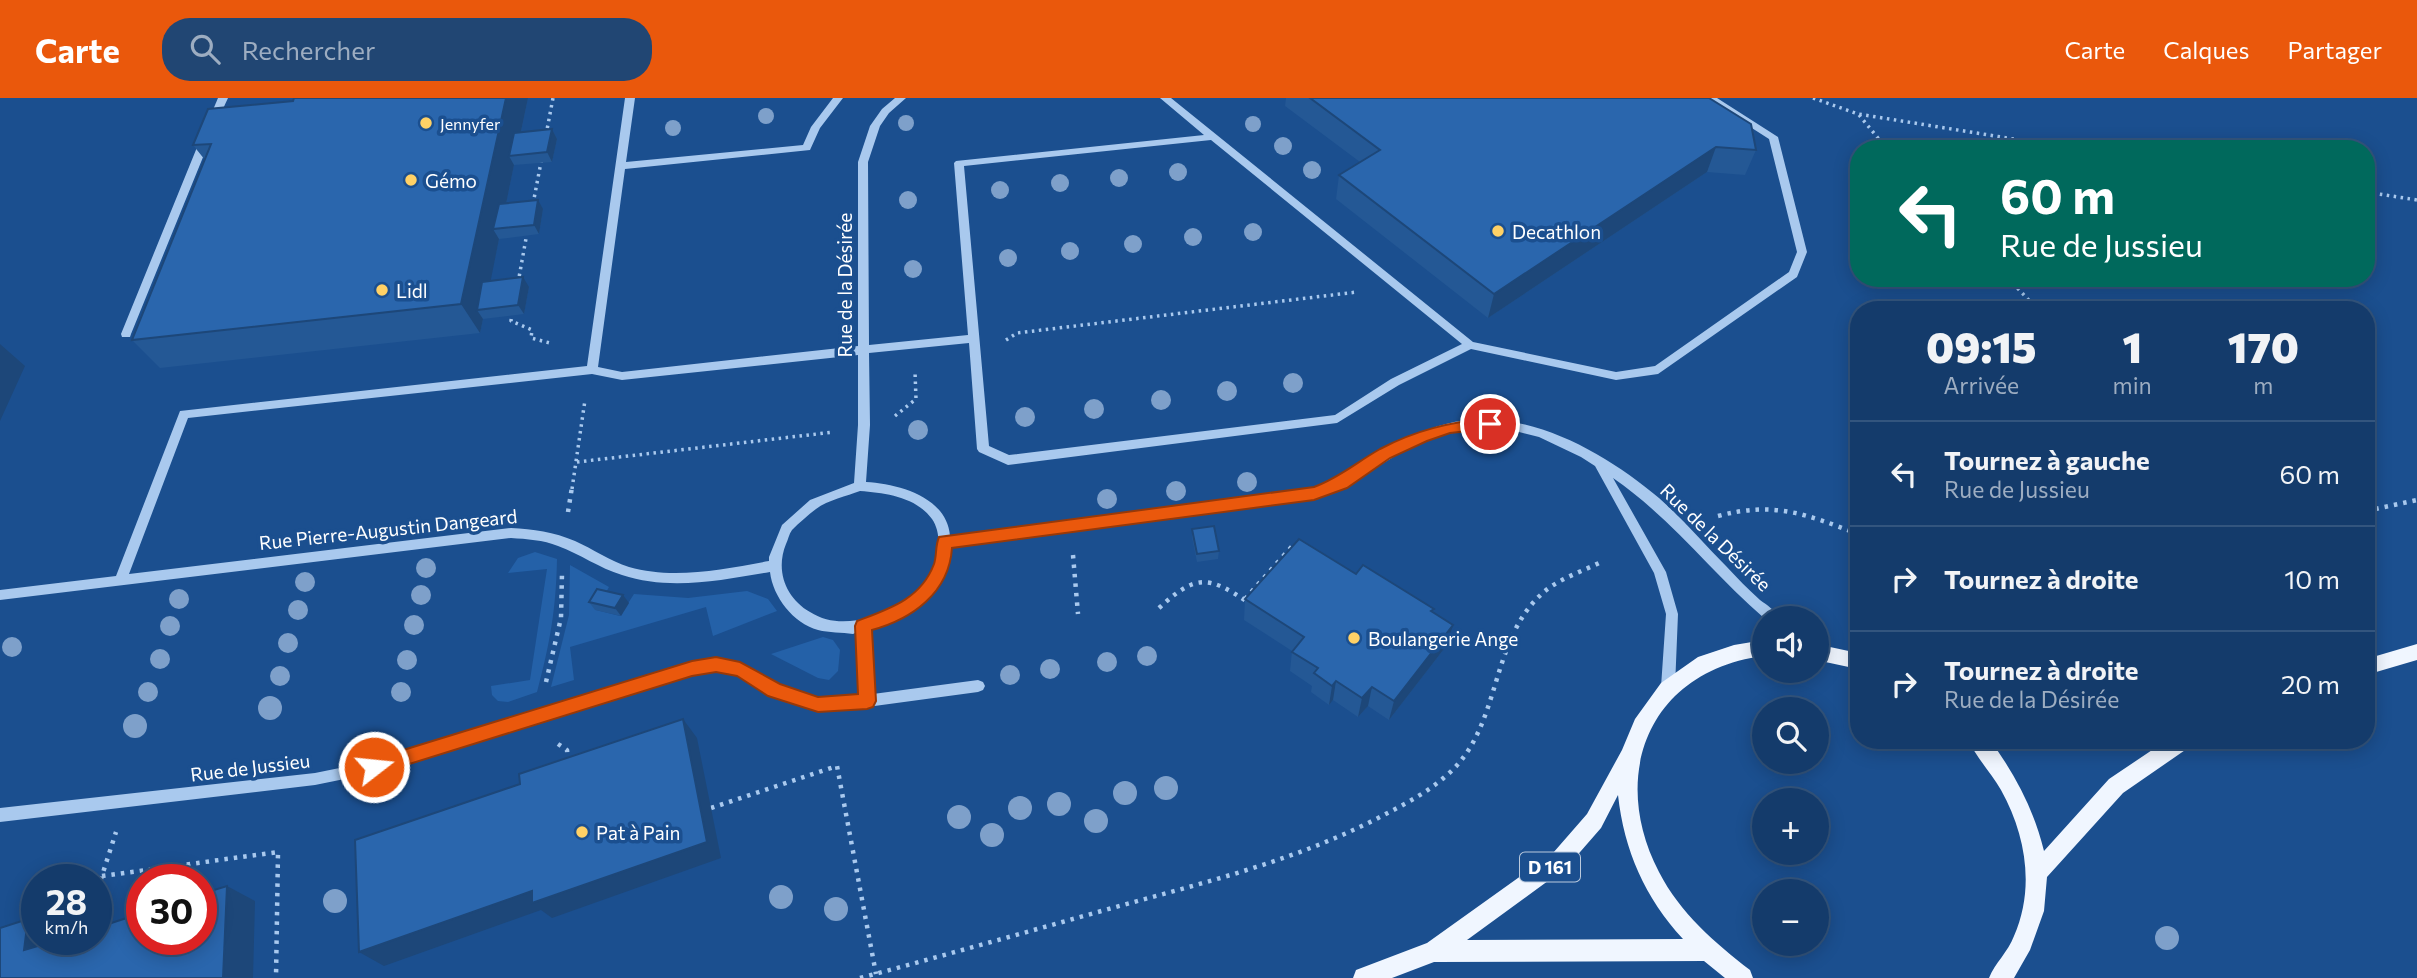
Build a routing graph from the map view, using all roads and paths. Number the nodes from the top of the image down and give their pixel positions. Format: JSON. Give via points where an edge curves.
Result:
{"nodes":[{"id":1,"x":223,"y":98,"type":"edge"},
{"id":2,"x":553,"y":98,"type":"edge"},
{"id":3,"x":630,"y":98,"type":"edge"},
{"id":4,"x":838,"y":98,"type":"edge"},
{"id":5,"x":901,"y":98,"type":"edge"},
{"id":6,"x":1166,"y":98,"type":"edge"},
{"id":7,"x":1710,"y":98,"type":"edge"},
{"id":8,"x":1813,"y":98,"type":"edge"},
{"id":9,"x":1858,"y":114,"type":"junction"},
{"id":10,"x":546,"y":137,"type":"edge"},
{"id":11,"x":1214,"y":137,"type":"junction"},
{"id":12,"x":1880,"y":140,"type":"edge"},
{"id":13,"x":2020,"y":140,"type":"edge"},
{"id":14,"x":543,"y":150,"type":"edge"},
{"id":15,"x":621,"y":166,"type":"junction"},
{"id":16,"x":2375,"y":193,"type":"edge"},
{"id":17,"x":2417,"y":200,"type":"edge"},
{"id":18,"x":531,"y":216,"type":"edge"},
{"id":19,"x":528,"y":229,"type":"edge"},
{"id":20,"x":2016,"y":287,"type":"edge"},
{"id":21,"x":516,"y":295,"type":"edge"},
{"id":22,"x":2030,"y":301,"type":"edge"},
{"id":23,"x":513,"y":308,"type":"edge"},
{"id":24,"x":126,"y":334,"type":"dead end"},
{"id":25,"x":974,"y":338,"type":"junction"},
{"id":26,"x":1470,"y":345,"type":"junction"},
{"id":27,"x":863,"y":348,"type":"junction"},
{"id":28,"x":588,"y":371,"type":"junction"},
{"id":29,"x":1598,"y":461,"type":"junction"},
{"id":30,"x":860,"y":486,"type":"junction"},
{"id":31,"x":2417,"y":500,"type":"edge"},
{"id":32,"x":2375,"y":509,"type":"edge"},
{"id":33,"x":1718,"y":516,"type":"dead end"},
{"id":34,"x":1850,"y":531,"type":"edge"},
{"id":35,"x":563,"y":539,"type":"junction"},
{"id":36,"x":945,"y":542,"type":"junction"},
{"id":37,"x":1306,"y":550,"type":"edge"},
{"id":38,"x":1601,"y":562,"type":"dead end"},
{"id":39,"x":772,"y":566,"type":"junction"},
{"id":40,"x":121,"y":579,"type":"junction"},
{"id":41,"x":0,"y":595,"type":"edge"},
{"id":42,"x":1245,"y":599,"type":"junction"},
{"id":43,"x":1759,"y":606,"type":"edge"},
{"id":44,"x":1256,"y":607,"type":"edge"},
{"id":45,"x":1159,"y":608,"type":"dead end"},
{"id":46,"x":863,"y":626,"type":"junction"},
{"id":47,"x":1752,"y":650,"type":"edge"},
{"id":48,"x":2417,"y":652,"type":"edge"},
{"id":49,"x":1829,"y":653,"type":"edge"},
{"id":50,"x":1850,"y":658,"type":"edge"},
{"id":51,"x":2375,"y":664,"type":"edge"},
{"id":52,"x":978,"y":686,"type":"dead end"},
{"id":53,"x":1668,"y":687,"type":"junction"},
{"id":54,"x":867,"y":701,"type":"junction"},
{"id":55,"x":545,"y":714,"type":"junction"},
{"id":56,"x":1985,"y":749,"type":"edge"},
{"id":57,"x":2171,"y":749,"type":"edge"},
{"id":58,"x":1631,"y":751,"type":"junction"},
{"id":59,"x":570,"y":770,"type":"edge"},
{"id":60,"x":125,"y":801,"type":"junction"},
{"id":61,"x":711,"y":808,"type":"dead end"},
{"id":62,"x":0,"y":815,"type":"edge"},
{"id":63,"x":106,"y":864,"type":"edge"},
{"id":64,"x":188,"y":864,"type":"edge"},
{"id":65,"x":2038,"y":872,"type":"junction"},
{"id":66,"x":1707,"y":950,"type":"junction"},
{"id":67,"x":1434,"y":951,"type":"junction"},
{"id":68,"x":876,"y":974,"type":"junction"},
{"id":69,"x":2008,"y":974,"type":"edge"},
{"id":70,"x":276,"y":978,"type":"edge"},
{"id":71,"x":860,"y":978,"type":"edge"},
{"id":72,"x":1364,"y":978,"type":"edge"},
{"id":73,"x":1742,"y":978,"type":"edge"}],
"edges":[{"from":1,"to":24,"type":"street"},
{"from":2,"to":10,"type":"path"},
{"from":3,"to":15,"type":"street"},
{"from":4,"to":15,"type":"street","via":[[807,148]]},
{"from":5,"to":27,"type":"street","name":"Rue de la Désirée","via":[[888,106],[870,133],[863,162]]},
{"from":6,"to":11,"type":"street"},
{"from":7,"to":26,"type":"street","via":[[1773,137],[1802,252],[1793,274],[1658,370],[1616,376]]},
{"from":8,"to":9,"type":"path"},
{"from":9,"to":12,"type":"path"},
{"from":9,"to":13,"type":"path"},
{"from":11,"to":25,"type":"street","via":[[960,163]]},
{"from":11,"to":26,"type":"street"},
{"from":14,"to":18,"type":"path"},
{"from":15,"to":28,"type":"street"},
{"from":16,"to":17,"type":"path"},
{"from":19,"to":21,"type":"path"},
{"from":20,"to":22,"type":"path"},
{"from":23,"to":28,"type":"path","via":[[511,321],[532,330],[531,338],[557,345]]},
{"from":25,"to":26,"type":"street","via":[[983,449],[1008,460],[1337,419]]},
{"from":25,"to":27,"type":"street"},
{"from":27,"to":28,"type":"street","via":[[622,376]]},
{"from":27,"to":30,"type":"street","name":"Rue de la Désirée"},
{"from":28,"to":35,"type":"path"},
{"from":28,"to":40,"type":"street","via":[[184,414]]},
{"from":29,"to":36,"type":"street","name":"Rue de la Désirée","via":[[1569,444],[1505,424],[1450,428],[1422,436],[1385,454],[1342,484],[1314,494]]},
{"from":29,"to":43,"type":"street","name":"Rue de la Désirée","via":[[1657,504]]},
{"from":29,"to":53,"type":"street","via":[[1660,572],[1671,614]]},
{"from":30,"to":36,"type":"street","via":[[901,490],[918,498],[932,510]]},
{"from":30,"to":39,"type":"street","via":[[828,495],[799,512],[776,546]]},
{"from":31,"to":32,"type":"path"},
{"from":33,"to":34,"type":"path","via":[[1771,506]]},
{"from":35,"to":39,"type":"street","name":"Rue Pierre-Augustin Dangeard","via":[[624,571],[654,576]]},
{"from":35,"to":40,"type":"street","name":"Rue Pierre-Augustin Dangeard","via":[[511,533]]},
{"from":35,"to":55,"type":"path","via":[[561,618],[544,692]]},
{"from":36,"to":46,"type":"street","via":[[936,578],[923,595],[886,620]]},
{"from":37,"to":42,"type":"path","via":[[1295,543]]},
{"from":38,"to":68,"type":"path","via":[[1546,590],[1527,608],[1515,626],[1473,745],[1455,768],[1426,792],[1365,826],[1302,851]]},
{"from":39,"to":46,"type":"street","via":[[789,607],[809,620],[835,627]]},
{"from":40,"to":41,"type":"street","name":"Rue Pierre-Augustin Dangeard"},
{"from":42,"to":44,"type":"path"},
{"from":42,"to":45,"type":"path","via":[[1213,579],[1185,583]]},
{"from":46,"to":54,"type":"street"},
{"from":47,"to":53,"type":"main road","via":[[1719,656]]},
{"from":48,"to":51,"type":"main road"},
{"from":49,"to":50,"type":"main road"},
{"from":52,"to":54,"type":"street","name":"Rue de Jussieu"},
{"from":53,"to":58,"type":"main road","via":[[1643,720]]},
{"from":54,"to":55,"type":"street","name":"Rue de Jussieu","via":[[818,704],[775,690],[740,669],[716,664]]},
{"from":55,"to":59,"type":"path","via":[[547,736],[567,750]]},
{"from":55,"to":60,"type":"street","name":"Rue de Jussieu","via":[[374,767],[315,779]]},
{"from":56,"to":65,"type":"main road","via":[[2018,799]]},
{"from":57,"to":65,"type":"main road","via":[[2116,786]]},
{"from":58,"to":66,"type":"main road","via":[[1627,794],[1633,831],[1651,877],[1674,915]]},
{"from":58,"to":67,"type":"main road","number":"D 161","via":[[1594,821],[1560,860]]},
{"from":60,"to":62,"type":"street","name":"Rue de Jussieu"},
{"from":60,"to":63,"type":"path"},
{"from":61,"to":68,"type":"path","via":[[837,766]]},
{"from":64,"to":70,"type":"path","via":[[278,852]]},
{"from":65,"to":69,"type":"main road","via":[[2034,917]]},
{"from":66,"to":67,"type":"main road","number":"D 161"},
{"from":66,"to":73,"type":"main road"},
{"from":67,"to":72,"type":"main road","number":"D 161"},
{"from":68,"to":71,"type":"path"}]}
